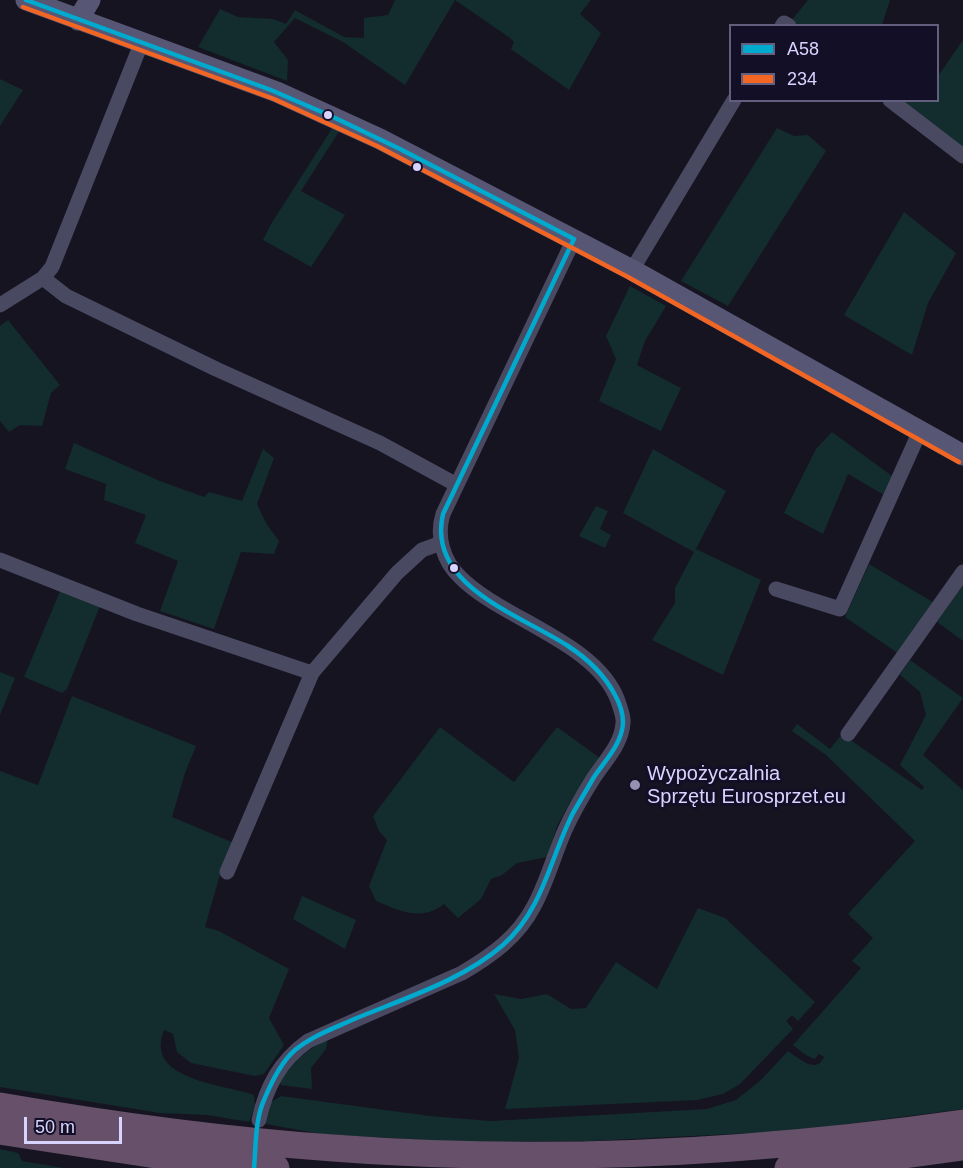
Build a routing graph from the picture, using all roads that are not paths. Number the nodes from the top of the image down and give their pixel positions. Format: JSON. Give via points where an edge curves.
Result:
{"nodes":[{"id":1,"x":26,"y":0,"type":"edge"},
{"id":2,"x":90,"y":0,"type":"edge"},
{"id":3,"x":78,"y":20,"type":"junction"},
{"id":4,"x":141,"y":44,"type":"junction"},
{"id":5,"x":733,"y":102,"type":"edge"},
{"id":6,"x":893,"y":102,"type":"edge"},
{"id":7,"x":963,"y":156,"type":"edge"},
{"id":8,"x":574,"y":239,"type":"junction"},
{"id":9,"x":632,"y":270,"type":"junction"},
{"id":10,"x":43,"y":279,"type":"junction"},
{"id":11,"x":0,"y":305,"type":"edge"},
{"id":12,"x":920,"y":431,"type":"junction"},
{"id":13,"x":963,"y":455,"type":"edge"},
{"id":14,"x":457,"y":485,"type":"junction"},
{"id":15,"x":441,"y":543,"type":"junction"},
{"id":16,"x":0,"y":560,"type":"edge"},
{"id":17,"x":963,"y":572,"type":"edge"},
{"id":18,"x":776,"y":589,"type":"dead end"},
{"id":19,"x":312,"y":673,"type":"junction"},
{"id":20,"x":848,"y":734,"type":"dead end"},
{"id":21,"x":227,"y":872,"type":"dead end"},
{"id":22,"x":0,"y":1106,"type":"edge"},
{"id":23,"x":258,"y":1120,"type":"dead end"},
{"id":24,"x":963,"y":1123,"type":"edge"},
{"id":25,"x":0,"y":1131,"type":"edge"},
{"id":26,"x":963,"y":1147,"type":"edge"},
{"id":27,"x":276,"y":1168,"type":"edge"},
{"id":28,"x":788,"y":1168,"type":"edge"}],
"edges":[{"from":1,"to":3,"type":"street"},
{"from":2,"to":3,"type":"street"},
{"from":3,"to":4,"type":"street"},
{"from":4,"to":8,"type":"street","via":[[332,116]]},
{"from":4,"to":10,"type":"street"},
{"from":5,"to":9,"type":"street"},
{"from":6,"to":7,"type":"street"},
{"from":8,"to":9,"type":"street"},
{"from":8,"to":14,"type":"street"},
{"from":9,"to":12,"type":"street"},
{"from":10,"to":11,"type":"street"},
{"from":10,"to":14,"type":"street","via":[[66,296],[380,443]]},
{"from":12,"to":13,"type":"street"},
{"from":12,"to":18,"type":"street","via":[[840,609]]},
{"from":14,"to":15,"type":"street","via":[[440,523]]},
{"from":15,"to":19,"type":"street","via":[[422,550],[397,573]]},
{"from":15,"to":23,"type":"street","via":[[461,578],[568,646],[604,676],[624,718],[621,736],[574,811],[534,907],[514,935],[462,973],[308,1041],[294,1051],[268,1088]]},
{"from":16,"to":19,"type":"street","via":[[137,614]]},
{"from":17,"to":20,"type":"street"},
{"from":19,"to":21,"type":"street"},
{"from":22,"to":24,"type":"highway","via":[[214,1138],[333,1148],[505,1155],[697,1151]]},
{"from":25,"to":27,"type":"highway","via":[[163,1156]]},
{"from":26,"to":28,"type":"highway"}]}
